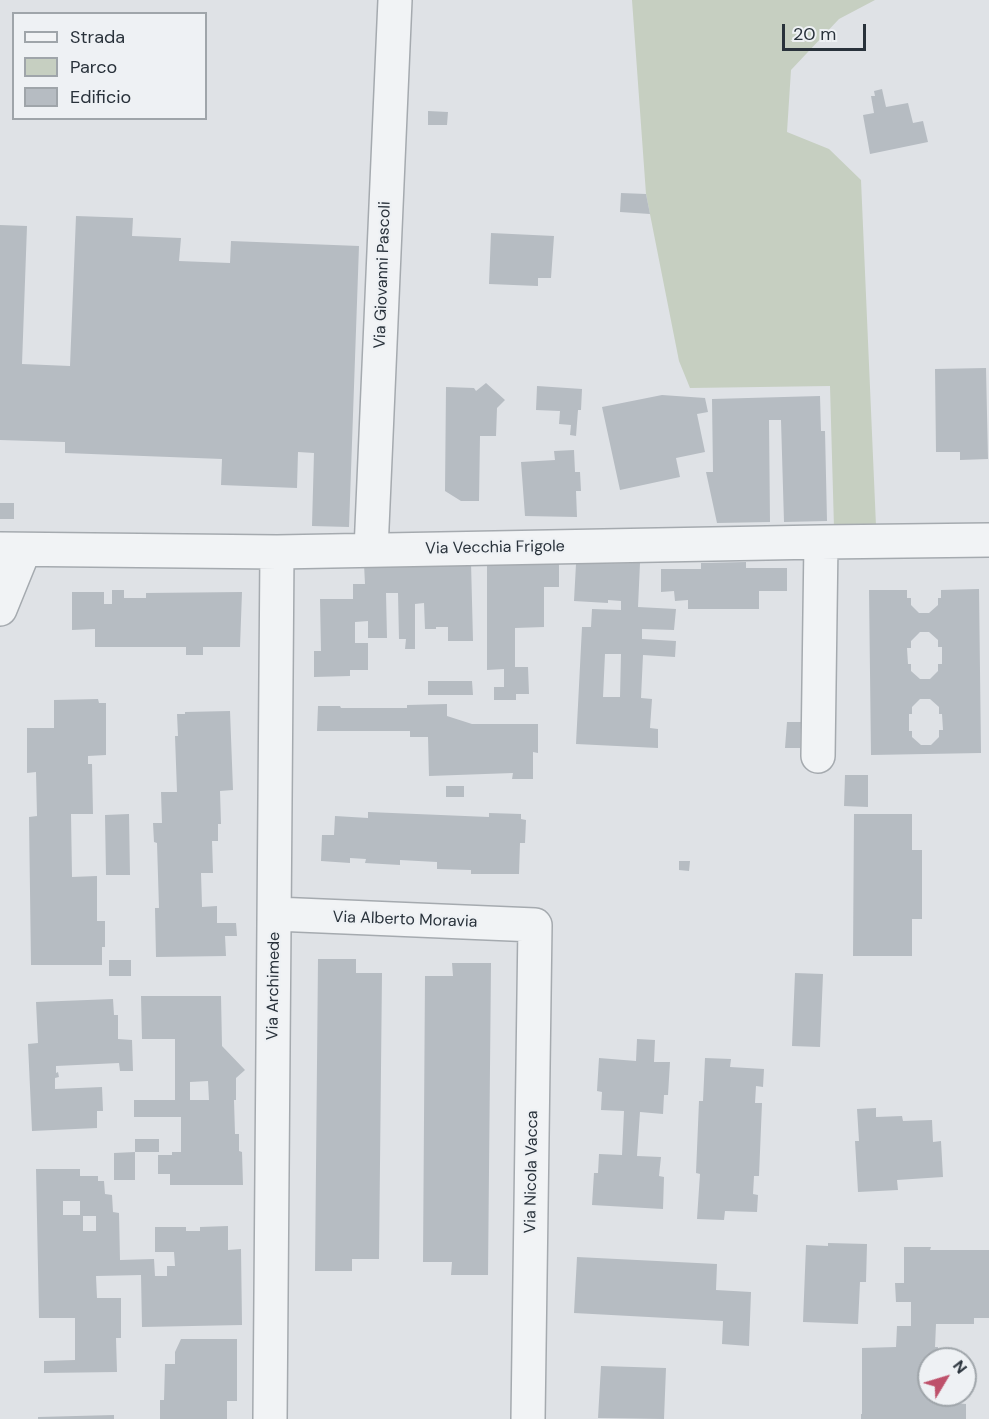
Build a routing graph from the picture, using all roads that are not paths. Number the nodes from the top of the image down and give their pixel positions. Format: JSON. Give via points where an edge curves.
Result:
{"nodes":[{"id":1,"x":395,"y":0,"type":"edge"},
{"id":2,"x":989,"y":540,"type":"edge"},
{"id":3,"x":821,"y":542,"type":"junction"},
{"id":4,"x":12,"y":549,"type":"edge"},
{"id":5,"x":371,"y":550,"type":"junction"},
{"id":6,"x":277,"y":552,"type":"junction"},
{"id":7,"x":0,"y":609,"type":"edge"},
{"id":8,"x":818,"y":756,"type":"dead end"},
{"id":9,"x":275,"y":915,"type":"junction"},
{"id":10,"x":535,"y":925,"type":"joint"},
{"id":11,"x":270,"y":1419,"type":"edge"},
{"id":12,"x":528,"y":1419,"type":"edge"}],
"edges":[{"from":1,"to":5,"type":"street","name":"Via Giovanni Pascoli"},
{"from":2,"to":3,"type":"street","name":"Via Vecchia Frigole"},
{"from":3,"to":5,"type":"street","name":"Via Vecchia Frigole"},
{"from":3,"to":8,"type":"street"},
{"from":4,"to":6,"type":"street","name":"Via Vecchia Frigole"},
{"from":4,"to":7,"type":"street"},
{"from":5,"to":6,"type":"street","name":"Via Vecchia Frigole"},
{"from":6,"to":9,"type":"street","name":"Via Archimede"},
{"from":9,"to":10,"type":"street","name":"Via Alberto Moravia"},
{"from":9,"to":11,"type":"street","name":"Via Archimede"},
{"from":10,"to":12,"type":"street","name":"Via Nicola Vacca"}]}
